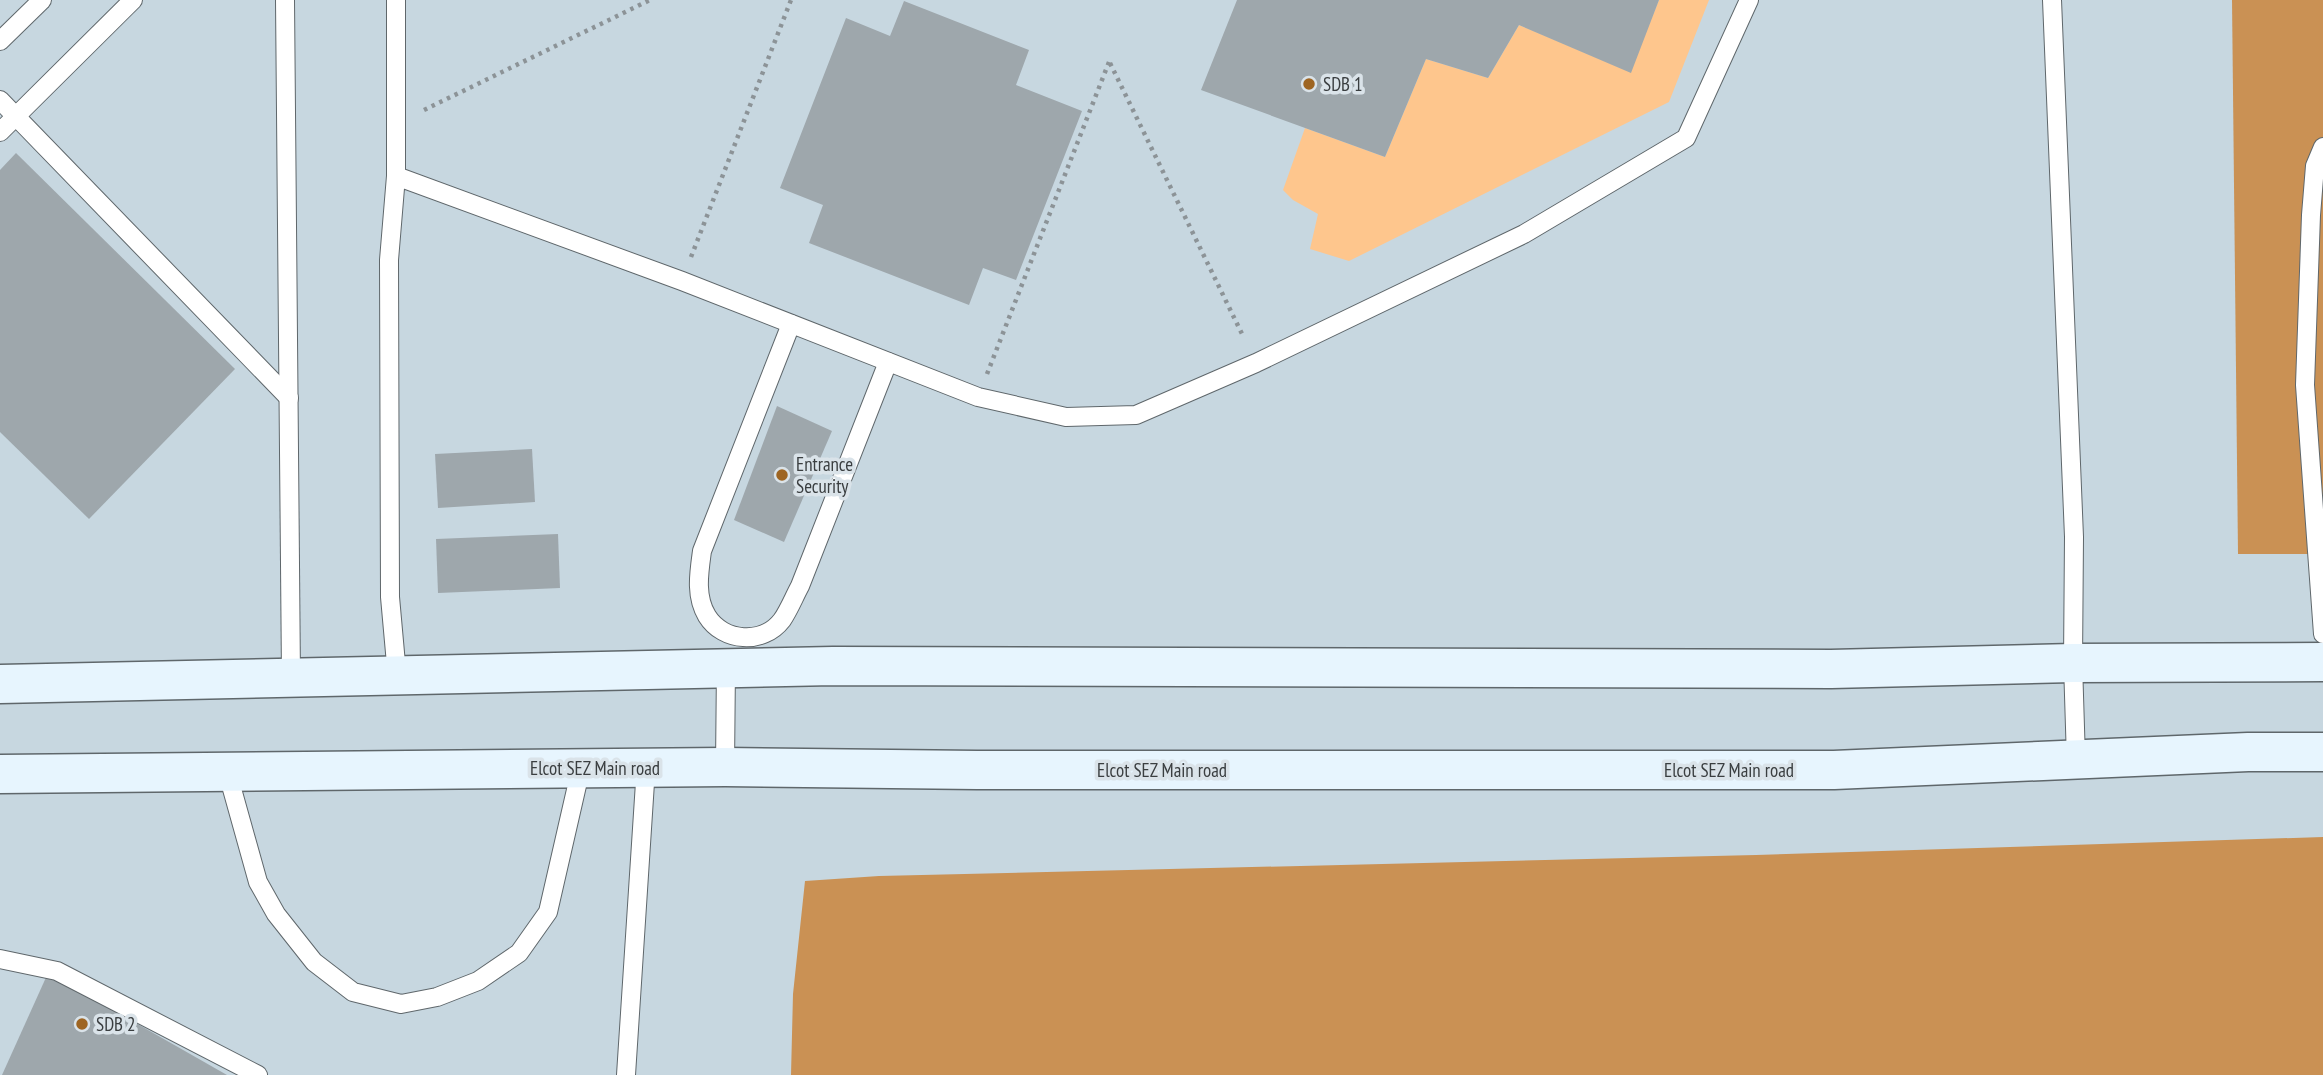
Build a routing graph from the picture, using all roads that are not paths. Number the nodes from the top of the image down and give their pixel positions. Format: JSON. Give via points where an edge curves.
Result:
{"nodes":[{"id":1,"x":42,"y":0,"type":"edge"},
{"id":2,"x":133,"y":0,"type":"edge"},
{"id":3,"x":285,"y":0,"type":"edge"},
{"id":4,"x":396,"y":0,"type":"edge"},
{"id":5,"x":1749,"y":0,"type":"edge"},
{"id":6,"x":2052,"y":0,"type":"edge"},
{"id":7,"x":0,"y":41,"type":"edge"},
{"id":8,"x":0,"y":100,"type":"edge"},
{"id":9,"x":15,"y":116,"type":"junction"},
{"id":10,"x":0,"y":132,"type":"edge"},
{"id":11,"x":2323,"y":147,"type":"edge"},
{"id":12,"x":396,"y":176,"type":"junction"},
{"id":13,"x":791,"y":324,"type":"junction"},
{"id":14,"x":888,"y":362,"type":"junction"},
{"id":15,"x":289,"y":398,"type":"junction"},
{"id":16,"x":2323,"y":634,"type":"edge"},
{"id":17,"x":728,"y":652,"type":"junction"},
{"id":18,"x":2323,"y":662,"type":"edge"},
{"id":19,"x":2073,"y":663,"type":"junction"},
{"id":20,"x":397,"y":674,"type":"junction"},
{"id":21,"x":291,"y":677,"type":"junction"},
{"id":22,"x":0,"y":684,"type":"edge"},
{"id":23,"x":2323,"y":752,"type":"edge"},
{"id":24,"x":2076,"y":760,"type":"junction"},
{"id":25,"x":646,"y":767,"type":"junction"},
{"id":26,"x":725,"y":767,"type":"junction"},
{"id":27,"x":581,"y":768,"type":"junction"},
{"id":28,"x":227,"y":771,"type":"junction"},
{"id":29,"x":0,"y":774,"type":"edge"},
{"id":30,"x":0,"y":959,"type":"edge"},
{"id":31,"x":258,"y":1075,"type":"edge"},
{"id":32,"x":626,"y":1075,"type":"edge"}],
"edges":[{"from":1,"to":7,"type":"lane"},
{"from":2,"to":9,"type":"lane"},
{"from":3,"to":15,"type":"lane"},
{"from":4,"to":12,"type":"lane"},
{"from":5,"to":14,"type":"lane","via":[[1686,138],[1524,234],[1256,363],[1136,415],[1066,417],[978,397]]},
{"from":6,"to":19,"type":"lane","via":[[2074,537]]},
{"from":8,"to":9,"type":"lane"},
{"from":9,"to":10,"type":"lane"},
{"from":9,"to":15,"type":"lane"},
{"from":11,"to":16,"type":"lane","via":[[2315,166],[2311,215],[2305,385]]},
{"from":12,"to":13,"type":"lane"},
{"from":12,"to":20,"type":"lane","via":[[389,287],[390,597]]},
{"from":13,"to":14,"type":"lane"},
{"from":13,"to":17,"type":"lane","via":[[702,551],[697,584],[707,616]]},
{"from":14,"to":17,"type":"lane","via":[[800,586],[781,621]]},
{"from":15,"to":21,"type":"lane"},
{"from":17,"to":19,"type":"street","via":[[847,666],[1831,669]]},
{"from":17,"to":20,"type":"street"},
{"from":17,"to":26,"type":"lane"},
{"from":18,"to":19,"type":"street"},
{"from":19,"to":24,"type":"lane"},
{"from":20,"to":21,"type":"street"},
{"from":21,"to":22,"type":"street"},
{"from":23,"to":24,"type":"street","name":"Elcot SEZ Main road"},
{"from":24,"to":26,"type":"street","name":"Elcot SEZ Main road","via":[[1834,770]]},
{"from":25,"to":26,"type":"street","name":"Elcot SEZ Main road"},
{"from":25,"to":27,"type":"street","name":"Elcot SEZ Main road"},
{"from":25,"to":32,"type":"lane"},
{"from":27,"to":28,"type":"street","name":"Elcot SEZ Main road"},
{"from":27,"to":28,"type":"lane","via":[[548,912],[519,953],[478,981],[437,998],[401,1004],[353,992],[314,962],[276,914],[258,882]]},
{"from":28,"to":29,"type":"street","name":"Elcot SEZ Main road"},
{"from":30,"to":31,"type":"lane","via":[[57,971]]}]}
